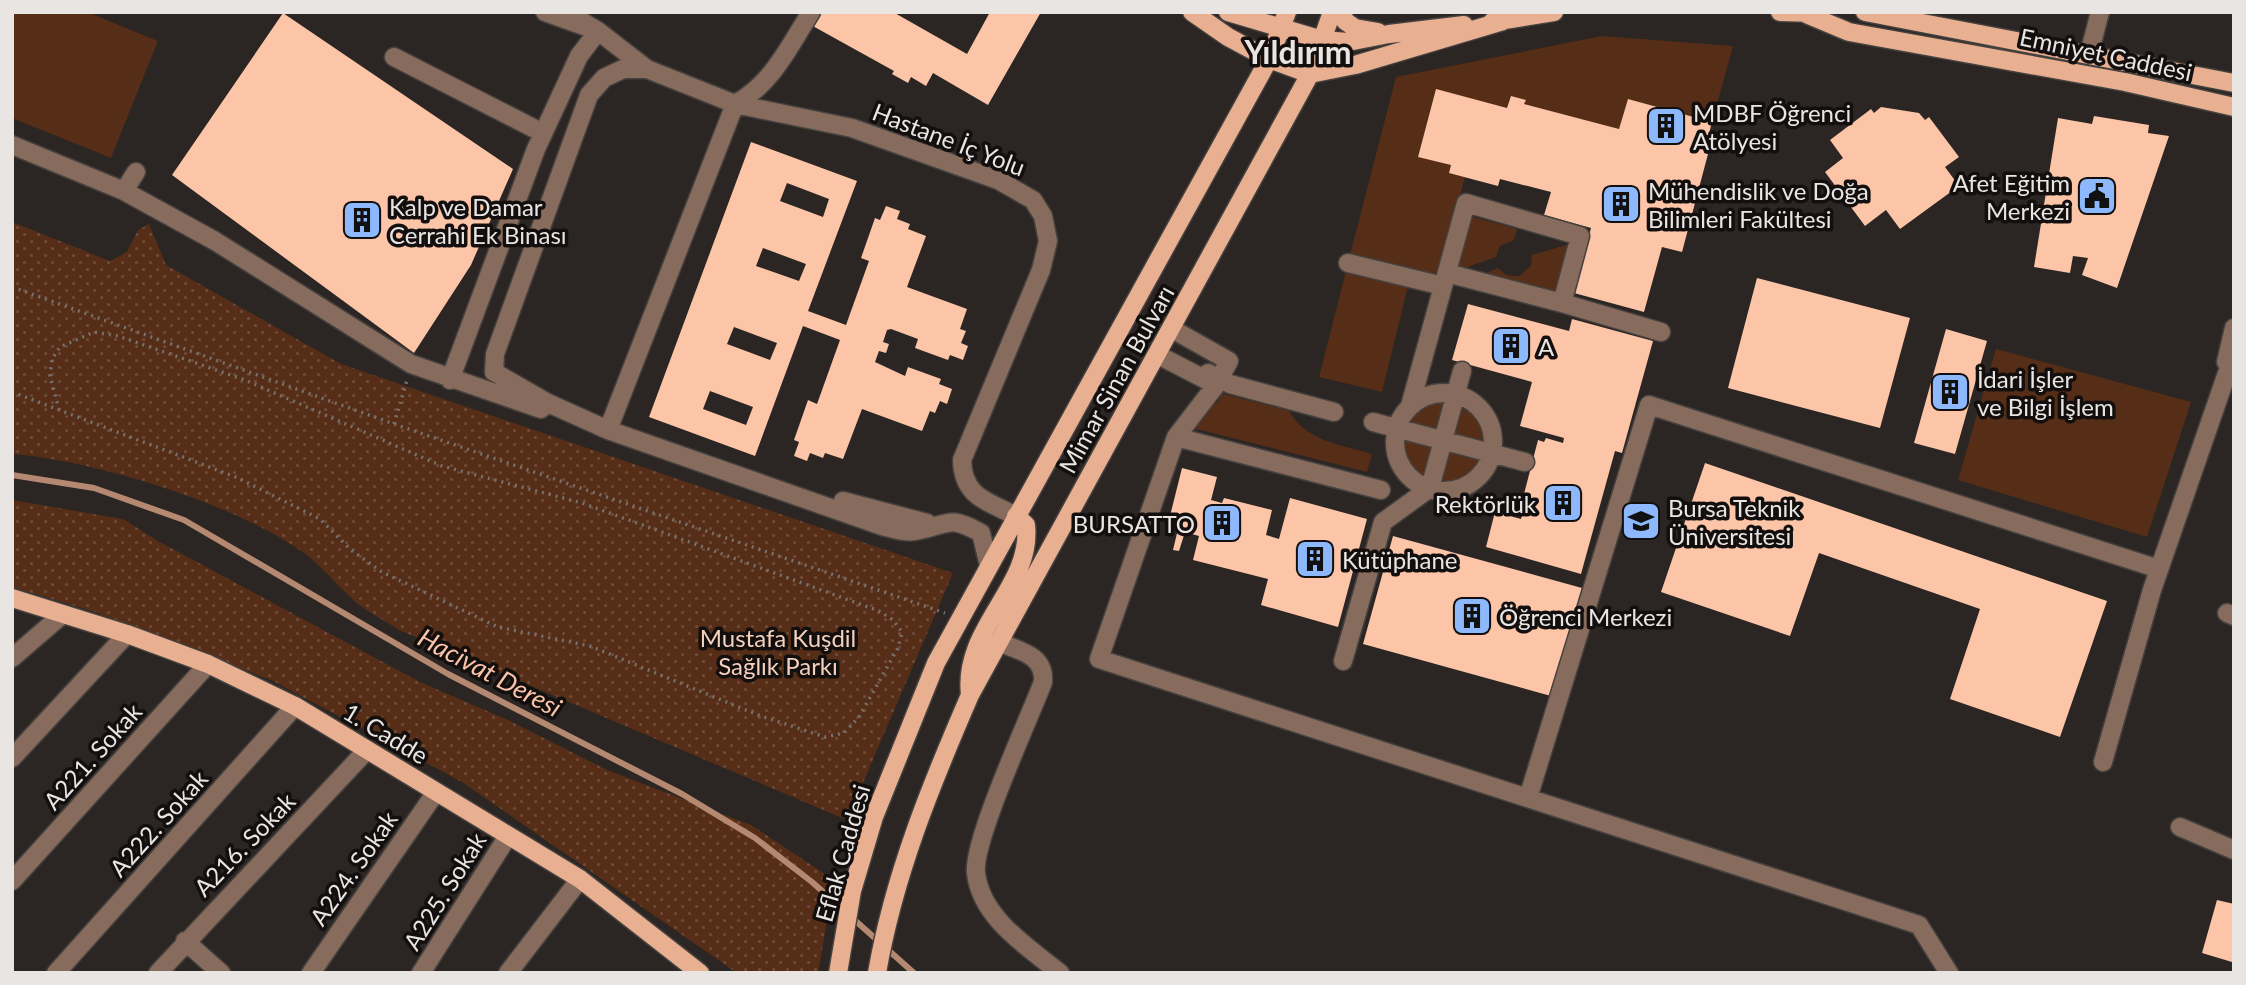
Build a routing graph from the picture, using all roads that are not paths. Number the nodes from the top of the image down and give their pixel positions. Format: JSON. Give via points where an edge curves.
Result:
{"nodes":[{"id":1,"x":545,"y":12,"type":"edge"},
{"id":2,"x":566,"y":12,"type":"edge"},
{"id":3,"x":811,"y":12,"type":"edge"},
{"id":4,"x":1192,"y":12,"type":"edge"},
{"id":5,"x":1228,"y":12,"type":"edge"},
{"id":6,"x":1332,"y":12,"type":"edge"},
{"id":7,"x":1342,"y":12,"type":"edge"},
{"id":8,"x":1554,"y":12,"type":"edge"},
{"id":9,"x":1780,"y":12,"type":"edge"},
{"id":10,"x":1865,"y":12,"type":"edge"},
{"id":11,"x":2100,"y":12,"type":"edge"},
{"id":12,"x":1810,"y":13,"type":"edge"},
{"id":13,"x":1283,"y":21,"type":"edge"},
{"id":14,"x":1503,"y":21,"type":"junction"},
{"id":15,"x":598,"y":31,"type":"junction"},
{"id":16,"x":1389,"y":34,"type":"junction"},
{"id":17,"x":1322,"y":40,"type":"junction"},
{"id":18,"x":2090,"y":54,"type":"junction"},
{"id":19,"x":394,"y":57,"type":"dead end"},
{"id":20,"x":1269,"y":59,"type":"junction"},
{"id":21,"x":647,"y":69,"type":"junction"},
{"id":22,"x":1310,"y":74,"type":"junction"},
{"id":23,"x":2234,"y":83,"type":"edge"},
{"id":24,"x":735,"y":104,"type":"junction"},
{"id":25,"x":2234,"y":107,"type":"edge"},
{"id":26,"x":543,"y":133,"type":"junction"},
{"id":27,"x":12,"y":145,"type":"edge"},
{"id":28,"x":136,"y":172,"type":"dead end"},
{"id":29,"x":124,"y":191,"type":"junction"},
{"id":30,"x":1348,"y":263,"type":"dead end"},
{"id":31,"x":1445,"y":280,"type":"junction"},
{"id":32,"x":1562,"y":303,"type":"junction"},
{"id":33,"x":2234,"y":328,"type":"edge"},
{"id":34,"x":1172,"y":329,"type":"junction"},
{"id":35,"x":1661,"y":331,"type":"dead end"},
{"id":36,"x":1159,"y":352,"type":"junction"},
{"id":37,"x":2234,"y":353,"type":"edge"},
{"id":38,"x":1462,"y":371,"type":"dead end"},
{"id":39,"x":450,"y":380,"type":"junction"},
{"id":40,"x":1218,"y":382,"type":"junction"},
{"id":41,"x":2221,"y":382,"type":"junction"},
{"id":42,"x":1455,"y":394,"type":"junction"},
{"id":43,"x":618,"y":404,"type":"junction"},
{"id":44,"x":1410,"y":406,"type":"junction"},
{"id":45,"x":1334,"y":412,"type":"dead end"},
{"id":46,"x":1373,"y":422,"type":"dead end"},
{"id":47,"x":600,"y":428,"type":"junction"},
{"id":48,"x":1396,"y":428,"type":"junction"},
{"id":49,"x":1176,"y":437,"type":"junction"},
{"id":50,"x":1443,"y":441,"type":"junction"},
{"id":51,"x":1491,"y":453,"type":"junction"},
{"id":52,"x":1525,"y":462,"type":"dead end"},
{"id":53,"x":1430,"y":488,"type":"junction"},
{"id":54,"x":1381,"y":490,"type":"dead end"},
{"id":55,"x":1016,"y":516,"type":"junction"},
{"id":56,"x":926,"y":528,"type":"junction"},
{"id":57,"x":989,"y":566,"type":"junction"},
{"id":58,"x":2159,"y":569,"type":"junction"},
{"id":59,"x":12,"y":598,"type":"edge"},
{"id":60,"x":63,"y":614,"type":"junction"},
{"id":61,"x":127,"y":634,"type":"junction"},
{"id":62,"x":998,"y":642,"type":"junction"},
{"id":63,"x":12,"y":658,"type":"edge"},
{"id":64,"x":1343,"y":661,"type":"dead end"},
{"id":65,"x":208,"y":664,"type":"junction"},
{"id":66,"x":970,"y":695,"type":"junction"},
{"id":67,"x":295,"y":706,"type":"junction"},
{"id":68,"x":900,"y":748,"type":"joint"},
{"id":69,"x":367,"y":750,"type":"junction"},
{"id":70,"x":12,"y":758,"type":"edge"},
{"id":71,"x":2103,"y":762,"type":"dead end"},
{"id":72,"x":436,"y":792,"type":"junction"},
{"id":73,"x":1528,"y":798,"type":"junction"},
{"id":74,"x":2180,"y":828,"type":"dead end"},
{"id":75,"x":508,"y":836,"type":"junction"},
{"id":76,"x":2234,"y":850,"type":"edge"},
{"id":77,"x":580,"y":879,"type":"junction"},
{"id":78,"x":12,"y":881,"type":"edge"},
{"id":79,"x":185,"y":941,"type":"junction"},
{"id":80,"x":56,"y":973,"type":"edge"},
{"id":81,"x":158,"y":973,"type":"edge"},
{"id":82,"x":221,"y":973,"type":"edge"},
{"id":83,"x":311,"y":973,"type":"edge"},
{"id":84,"x":421,"y":973,"type":"edge"},
{"id":85,"x":508,"y":973,"type":"edge"},
{"id":86,"x":699,"y":973,"type":"edge"},
{"id":87,"x":838,"y":973,"type":"edge"},
{"id":88,"x":877,"y":973,"type":"edge"},
{"id":89,"x":1060,"y":973,"type":"edge"},
{"id":90,"x":1949,"y":973,"type":"edge"}],
"edges":[{"from":1,"to":15,"type":"street","name":"Hastane İç Yolu"},
{"from":2,"to":15,"type":"street"},
{"from":3,"to":24,"type":"street","via":[[773,74]]},
{"from":4,"to":20,"type":"main road"},
{"from":5,"to":13,"type":"main road"},
{"from":6,"to":17,"type":"main road","name":"Mimar Sinan Bulvarı"},
{"from":7,"to":16,"type":"main road","via":[[1345,21],[1356,28]]},
{"from":8,"to":14,"type":"main road"},
{"from":9,"to":12,"type":"main road","name":"Emniyet Caddesi"},
{"from":10,"to":18,"type":"main road","name":"Emniyet Caddesi"},
{"from":11,"to":18,"type":"street"},
{"from":12,"to":25,"type":"main road","name":"Emniyet Caddesi","via":[[1849,32],[2125,82]]},
{"from":13,"to":17,"type":"main road"},
{"from":13,"to":20,"type":"main road","name":"Mimar Sinan Bulvarı"},
{"from":14,"to":16,"type":"main road"},
{"from":14,"to":22,"type":"main road","via":[[1367,62]]},
{"from":15,"to":21,"type":"street","name":"Hastane İç Yolu"},
{"from":15,"to":26,"type":"street","via":[[579,56]]},
{"from":16,"to":17,"type":"main road","via":[[1348,42]]},
{"from":17,"to":22,"type":"main road","name":"Mimar Sinan Bulvarı"},
{"from":18,"to":23,"type":"main road","name":"Emniyet Caddesi"},
{"from":19,"to":26,"type":"street"},
{"from":20,"to":22,"type":"main road"},
{"from":20,"to":55,"type":"main road","name":"Mimar Sinan Bulvarı"},
{"from":21,"to":24,"type":"street","name":"Hastane İç Yolu"},
{"from":21,"to":47,"type":"street","name":"Hastane İç Yolu","via":[[624,69],[604,78],[589,95],[495,354],[494,372]]},
{"from":22,"to":34,"type":"main road","name":"Mimar Sinan Bulvarı"},
{"from":24,"to":43,"type":"street"},
{"from":24,"to":55,"type":"street","name":"Hastane İç Yolu","via":[[852,128],[998,180],[1033,200],[1043,216],[1048,242],[1041,270],[962,460],[962,480],[972,492]]},
{"from":26,"to":39,"type":"street"},
{"from":27,"to":29,"type":"street"},
{"from":28,"to":29,"type":"street"},
{"from":29,"to":39,"type":"street","via":[[215,241],[411,365]]},
{"from":30,"to":31,"type":"street"},
{"from":31,"to":32,"type":"street"},
{"from":31,"to":32,"type":"street","via":[[1466,203],[1580,236]]},
{"from":31,"to":44,"type":"street"},
{"from":32,"to":35,"type":"street"},
{"from":33,"to":41,"type":"street"},
{"from":34,"to":36,"type":"main road","name":"Mimar Sinan Bulvarı"},
{"from":34,"to":40,"type":"street","via":[[1228,360]]},
{"from":36,"to":40,"type":"street"},
{"from":36,"to":62,"type":"main road","name":"Mimar Sinan Bulvarı"},
{"from":37,"to":41,"type":"street"},
{"from":38,"to":42,"type":"street"},
{"from":39,"to":47,"type":"street"},
{"from":40,"to":45,"type":"street"},
{"from":40,"to":49,"type":"street"},
{"from":41,"to":58,"type":"street"},
{"from":42,"to":44,"type":"street","via":[[1424,397]]},
{"from":42,"to":50,"type":"street"},
{"from":42,"to":51,"type":"street","via":[[1475,404],[1488,419]]},
{"from":43,"to":47,"type":"street"},
{"from":43,"to":56,"type":"street","via":[[627,427]]},
{"from":44,"to":48,"type":"street"},
{"from":46,"to":48,"type":"street"},
{"from":47,"to":56,"type":"street","name":"Hastane İç Yolu","via":[[883,526]]},
{"from":48,"to":50,"type":"street"},
{"from":48,"to":53,"type":"street","via":[[1394,446],[1400,466],[1414,482]]},
{"from":49,"to":54,"type":"street"},
{"from":49,"to":73,"type":"street","via":[[1099,659]]},
{"from":50,"to":51,"type":"street"},
{"from":50,"to":53,"type":"street"},
{"from":51,"to":52,"type":"street"},
{"from":51,"to":53,"type":"street","via":[[1476,479],[1458,490]]},
{"from":53,"to":64,"type":"street","via":[[1383,522]]},
{"from":55,"to":57,"type":"main road","name":"Mimar Sinan Bulvarı"},
{"from":55,"to":66,"type":"main road","via":[[1026,525],[1028,543],[971,656],[967,674]]},
{"from":56,"to":57,"type":"street","name":"Hastane İç Yolu","via":[[950,521],[981,533]]},
{"from":57,"to":68,"type":"main road","name":"Mimar Sinan Bulvarı","via":[[936,663]]},
{"from":58,"to":71,"type":"street"},
{"from":58,"to":73,"type":"street","via":[[1649,405]]},
{"from":59,"to":60,"type":"main road","name":"1. Cadde"},
{"from":60,"to":61,"type":"main road","name":"1. Cadde"},
{"from":60,"to":63,"type":"street"},
{"from":61,"to":65,"type":"main road","name":"1. Cadde"},
{"from":61,"to":70,"type":"street"},
{"from":62,"to":66,"type":"main road","name":"Mimar Sinan Bulvarı"},
{"from":62,"to":89,"type":"street","via":[[1037,659],[1044,669],[1043,682],[979,844],[976,873],[1004,928]]},
{"from":65,"to":67,"type":"main road","name":"1. Cadde"},
{"from":65,"to":78,"type":"street","name":"A221. Sokak"},
{"from":66,"to":88,"type":"main road","name":"Mimar Sinan Bulvarı","via":[[900,874]]},
{"from":67,"to":69,"type":"main road","name":"1. Cadde"},
{"from":67,"to":80,"type":"street","name":"A222. Sokak"},
{"from":68,"to":87,"type":"main road","name":"Eflak Caddesi","via":[[852,891]]},
{"from":69,"to":72,"type":"main road","name":"1. Cadde"},
{"from":69,"to":79,"type":"street","name":"A216. Sokak"},
{"from":72,"to":75,"type":"main road","name":"1. Cadde"},
{"from":72,"to":83,"type":"street","name":"A224. Sokak"},
{"from":73,"to":90,"type":"street","via":[[1919,925]]},
{"from":74,"to":76,"type":"street"},
{"from":75,"to":77,"type":"main road","name":"1. Cadde"},
{"from":75,"to":84,"type":"street","name":"A225. Sokak"},
{"from":77,"to":85,"type":"street"},
{"from":77,"to":86,"type":"main road","name":"1. Cadde"},
{"from":79,"to":81,"type":"street","name":"A216. Sokak"},
{"from":79,"to":82,"type":"street"}]}
